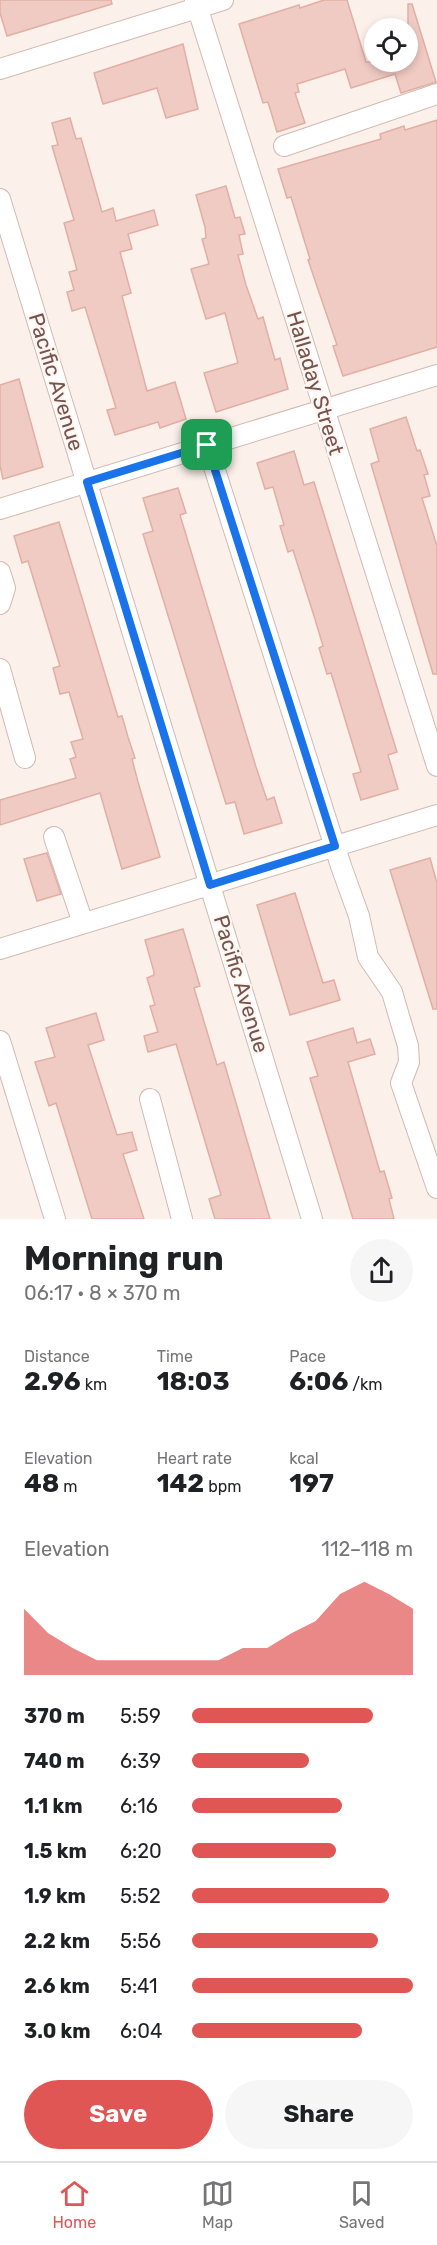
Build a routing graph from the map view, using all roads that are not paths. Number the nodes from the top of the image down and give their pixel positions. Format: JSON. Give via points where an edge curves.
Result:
{"nodes":[{"id":1,"x":223,"y":0,"type":"edge"},
{"id":2,"x":196,"y":4,"type":"edge"},
{"id":3,"x":0,"y":69,"type":"edge"},
{"id":4,"x":437,"y":94,"type":"edge"},
{"id":5,"x":284,"y":146,"type":"dead end"},
{"id":6,"x":0,"y":199,"type":"edge"},
{"id":7,"x":437,"y":376,"type":"edge"},
{"id":8,"x":323,"y":410,"type":"junction"},
{"id":9,"x":207,"y":445,"type":"junction"},
{"id":10,"x":87,"y":482,"type":"junction"},
{"id":11,"x":0,"y":509,"type":"edge"},
{"id":12,"x":0,"y":572,"type":"edge"},
{"id":13,"x":0,"y":604,"type":"edge"},
{"id":14,"x":0,"y":669,"type":"edge"},
{"id":15,"x":25,"y":758,"type":"dead end"},
{"id":16,"x":437,"y":766,"type":"edge"},
{"id":17,"x":437,"y":815,"type":"edge"},
{"id":18,"x":54,"y":837,"type":"dead end"},
{"id":19,"x":335,"y":846,"type":"junction"},
{"id":20,"x":210,"y":885,"type":"junction"},
{"id":21,"x":83,"y":923,"type":"junction"},
{"id":22,"x":0,"y":949,"type":"edge"},
{"id":23,"x":0,"y":1041,"type":"edge"},
{"id":24,"x":150,"y":1099,"type":"dead end"},
{"id":25,"x":437,"y":1188,"type":"edge"},
{"id":26,"x":55,"y":1219,"type":"edge"},
{"id":27,"x":182,"y":1219,"type":"edge"},
{"id":28,"x":312,"y":1219,"type":"edge"}],
"edges":[{"from":1,"to":2,"type":"street"},
{"from":2,"to":3,"type":"street"},
{"from":2,"to":8,"type":"street","name":"Halladay Street"},
{"from":4,"to":5,"type":"street"},
{"from":6,"to":10,"type":"street","name":"Pacific Avenue"},
{"from":7,"to":8,"type":"street"},
{"from":8,"to":9,"type":"street"},
{"from":8,"to":16,"type":"street","name":"Halladay Street"},
{"from":9,"to":10,"type":"street"},
{"from":9,"to":19,"type":"street"},
{"from":10,"to":11,"type":"street"},
{"from":10,"to":20,"type":"street","name":"Pacific Avenue"},
{"from":12,"to":13,"type":"street","via":[[5,588]]},
{"from":14,"to":15,"type":"street"},
{"from":17,"to":19,"type":"street"},
{"from":18,"to":21,"type":"street"},
{"from":19,"to":20,"type":"street"},
{"from":19,"to":25,"type":"street","via":[[359,916],[368,957],[392,992],[408,1046],[409,1062],[401,1083]]},
{"from":20,"to":21,"type":"street"},
{"from":20,"to":28,"type":"street","name":"Pacific Avenue"},
{"from":21,"to":22,"type":"street"},
{"from":23,"to":26,"type":"street"},
{"from":24,"to":27,"type":"street"}]}
